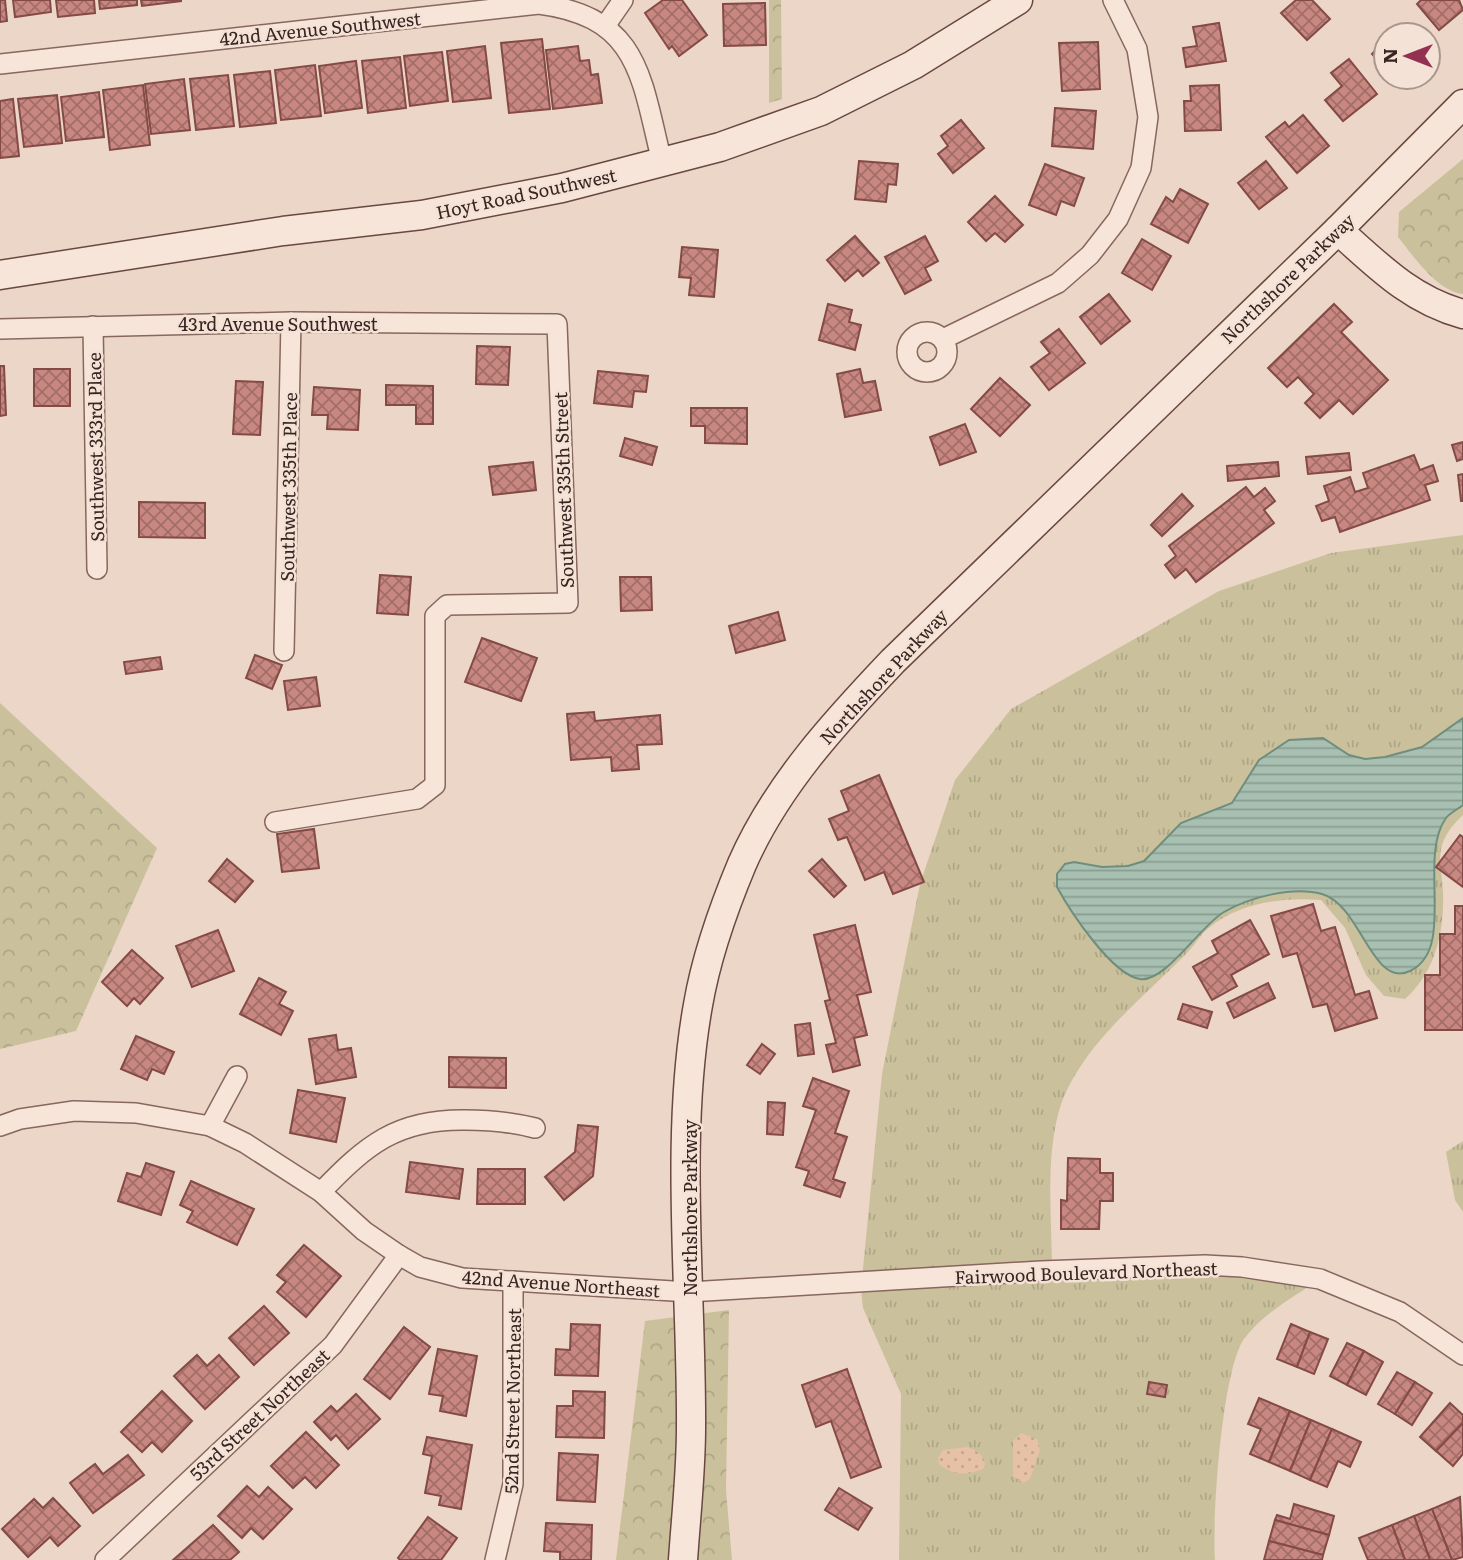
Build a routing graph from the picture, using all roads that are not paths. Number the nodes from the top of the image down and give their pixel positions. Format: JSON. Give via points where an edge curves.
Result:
{"nodes":[{"id":1,"x":624,"y":0,"type":"edge"},
{"id":2,"x":1018,"y":0,"type":"edge"},
{"id":3,"x":1113,"y":0,"type":"edge"},
{"id":4,"x":606,"y":26,"type":"junction"},
{"id":5,"x":0,"y":64,"type":"edge"},
{"id":6,"x":1463,"y":104,"type":"edge"},
{"id":7,"x":662,"y":162,"type":"junction"},
{"id":8,"x":1338,"y":230,"type":"junction"},
{"id":9,"x":0,"y":275,"type":"edge"},
{"id":10,"x":1463,"y":314,"type":"edge"},
{"id":11,"x":291,"y":322,"type":"junction"},
{"id":12,"x":556,"y":324,"type":"joint"},
{"id":13,"x":93,"y":326,"type":"junction"},
{"id":14,"x":0,"y":329,"type":"edge"},
{"id":15,"x":943,"y":339,"type":"dead end"},
{"id":16,"x":97,"y":569,"type":"dead end"},
{"id":17,"x":285,"y":652,"type":"dead end"},
{"id":18,"x":275,"y":822,"type":"dead end"},
{"id":19,"x":237,"y":1076,"type":"dead end"},
{"id":20,"x":0,"y":1126,"type":"edge"},
{"id":21,"x":210,"y":1126,"type":"junction"},
{"id":22,"x":535,"y":1128,"type":"dead end"},
{"id":23,"x":321,"y":1192,"type":"junction"},
{"id":24,"x":399,"y":1255,"type":"junction"},
{"id":25,"x":513,"y":1281,"type":"junction"},
{"id":26,"x":689,"y":1292,"type":"junction"},
{"id":27,"x":1463,"y":1355,"type":"edge"},
{"id":28,"x":105,"y":1560,"type":"edge"},
{"id":29,"x":495,"y":1560,"type":"edge"},
{"id":30,"x":683,"y":1560,"type":"edge"}],
"edges":[{"from":1,"to":4,"type":"street"},
{"from":2,"to":7,"type":"street","name":"Hoyt Road Southwest","via":[[914,65],[821,111],[720,148]]},
{"from":3,"to":15,"type":"street","via":[[1137,49],[1148,117],[1141,168],[1118,219],[1090,255],[1058,283]]},
{"from":4,"to":5,"type":"street","name":"42nd Avenue Southwest","via":[[587,14],[539,4]]},
{"from":4,"to":7,"type":"street","via":[[640,73]]},
{"from":6,"to":8,"type":"street","name":"Northshore Parkway"},
{"from":7,"to":9,"type":"street","name":"Hoyt Road Southwest","via":[[562,188],[422,215],[283,231]]},
{"from":8,"to":10,"type":"street","via":[[1391,279]]},
{"from":8,"to":26,"type":"street","name":"Northshore Parkway","via":[[893,661],[833,724],[785,789],[743,863],[698,1003],[688,1130]]},
{"from":11,"to":12,"type":"street","name":"43rd Avenue Southwest"},
{"from":11,"to":13,"type":"street","name":"43rd Avenue Southwest"},
{"from":11,"to":17,"type":"street","name":"Southwest 335th Place"},
{"from":12,"to":18,"type":"street","name":"Southwest 335th Street","via":[[568,603],[447,605],[435,616],[436,785],[417,799]]},
{"from":13,"to":14,"type":"street","name":"43rd Avenue Southwest"},
{"from":13,"to":16,"type":"street","name":"Southwest 333rd Place"},
{"from":19,"to":21,"type":"street"},
{"from":20,"to":21,"type":"street","name":"42nd Avenue Northeast","via":[[74,1111],[136,1113]]},
{"from":21,"to":23,"type":"street","name":"42nd Avenue Northeast"},
{"from":22,"to":23,"type":"street","via":[[497,1120],[445,1119],[409,1125],[366,1148]]},
{"from":23,"to":24,"type":"street","name":"42nd Avenue Northeast"},
{"from":24,"to":25,"type":"street","name":"42nd Avenue Northeast","via":[[462,1278]]},
{"from":24,"to":28,"type":"street","name":"53rd Street Northeast","via":[[333,1345]]},
{"from":25,"to":26,"type":"street","name":"42nd Avenue Northeast"},
{"from":25,"to":29,"type":"street","name":"52nd Street Northeast","via":[[513,1485]]},
{"from":26,"to":27,"type":"street","name":"Fairwood Boulevard Northeast","via":[[1041,1271],[1242,1267],[1317,1279],[1343,1288],[1400,1312]]},
{"from":26,"to":30,"type":"street","name":"Northshore Parkway","via":[[691,1430]]}]}
